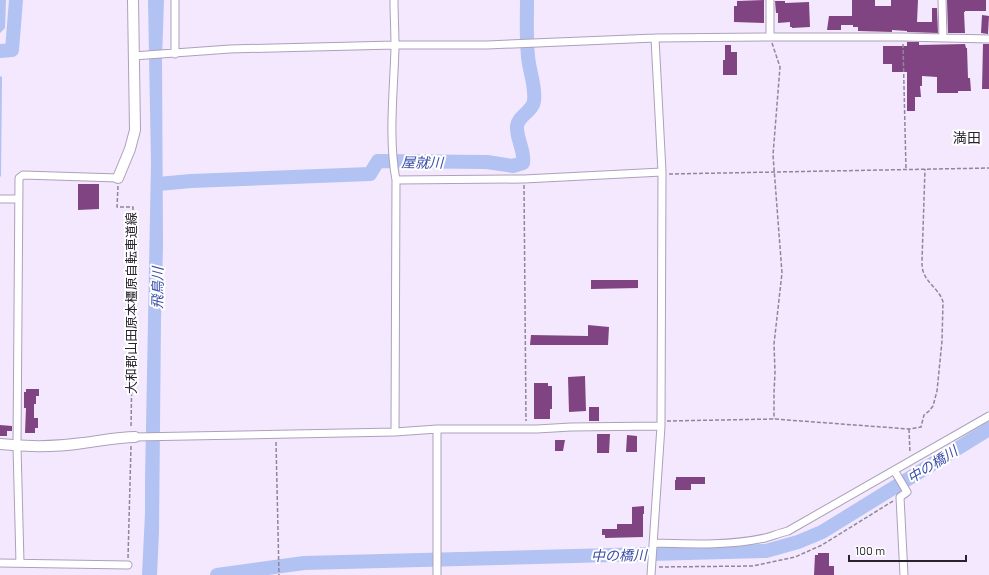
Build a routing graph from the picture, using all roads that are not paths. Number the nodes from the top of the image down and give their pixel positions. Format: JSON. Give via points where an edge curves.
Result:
{"nodes":[{"id":1,"x":133,"y":0,"type":"edge"},
{"id":2,"x":175,"y":0,"type":"edge"},
{"id":3,"x":394,"y":0,"type":"edge"},
{"id":4,"x":770,"y":0,"type":"edge"},
{"id":5,"x":942,"y":0,"type":"edge"},
{"id":6,"x":770,"y":37,"type":"junction"},
{"id":7,"x":655,"y":38,"type":"junction"},
{"id":8,"x":943,"y":38,"type":"junction"},
{"id":9,"x":989,"y":39,"type":"edge"},
{"id":10,"x":395,"y":45,"type":"junction"},
{"id":11,"x":174,"y":54,"type":"junction"},
{"id":12,"x":135,"y":56,"type":"junction"},
{"id":13,"x":662,"y":173,"type":"junction"},
{"id":14,"x":118,"y":178,"type":"joint"},
{"id":15,"x":396,"y":180,"type":"junction"},
{"id":16,"x":0,"y":199,"type":"edge"},
{"id":17,"x":18,"y":199,"type":"junction"},
{"id":18,"x":989,"y":416,"type":"edge"},
{"id":19,"x":661,"y":424,"type":"junction"},
{"id":20,"x":437,"y":429,"type":"junction"},
{"id":21,"x":395,"y":432,"type":"junction"},
{"id":22,"x":133,"y":437,"type":"joint"},
{"id":23,"x":0,"y":444,"type":"edge"},
{"id":24,"x":17,"y":446,"type":"junction"},
{"id":25,"x":894,"y":471,"type":"junction"},
{"id":26,"x":653,"y":543,"type":"junction"},
{"id":27,"x":0,"y":563,"type":"edge"},
{"id":28,"x":20,"y":563,"type":"junction"},
{"id":29,"x":128,"y":564,"type":"road end"},
{"id":30,"x":651,"y":571,"type":"edge"},
{"id":31,"x":437,"y":574,"type":"edge"},
{"id":32,"x":904,"y":575,"type":"edge"}],
"edges":[{"from":1,"to":12,"type":"main road"},
{"from":2,"to":11,"type":"street"},
{"from":3,"to":10,"type":"street"},
{"from":4,"to":6,"type":"street"},
{"from":5,"to":8,"type":"street"},
{"from":6,"to":7,"type":"street"},
{"from":6,"to":8,"type":"street"},
{"from":7,"to":10,"type":"street","via":[[487,45]]},
{"from":7,"to":13,"type":"street"},
{"from":8,"to":9,"type":"street"},
{"from":10,"to":11,"type":"street","via":[[230,49]]},
{"from":10,"to":15,"type":"street","via":[[392,112]]},
{"from":11,"to":12,"type":"street"},
{"from":12,"to":14,"type":"main road","via":[[135,130]]},
{"from":13,"to":15,"type":"street","via":[[524,179]]},
{"from":13,"to":19,"type":"street"},
{"from":14,"to":17,"type":"street","via":[[23,175],[19,178]]},
{"from":15,"to":21,"type":"street"},
{"from":16,"to":17,"type":"street"},
{"from":17,"to":24,"type":"street"},
{"from":18,"to":25,"type":"street"},
{"from":19,"to":20,"type":"street"},
{"from":19,"to":26,"type":"street"},
{"from":20,"to":21,"type":"street"},
{"from":20,"to":31,"type":"street"},
{"from":21,"to":22,"type":"street"},
{"from":22,"to":24,"type":"main road","via":[[81,444]]},
{"from":23,"to":24,"type":"main road"},
{"from":24,"to":28,"type":"street"},
{"from":25,"to":26,"type":"street","via":[[788,531],[743,542]]},
{"from":25,"to":32,"type":"street","via":[[907,492],[900,497]]},
{"from":26,"to":30,"type":"street"},
{"from":27,"to":28,"type":"street"},
{"from":28,"to":29,"type":"street"}]}
